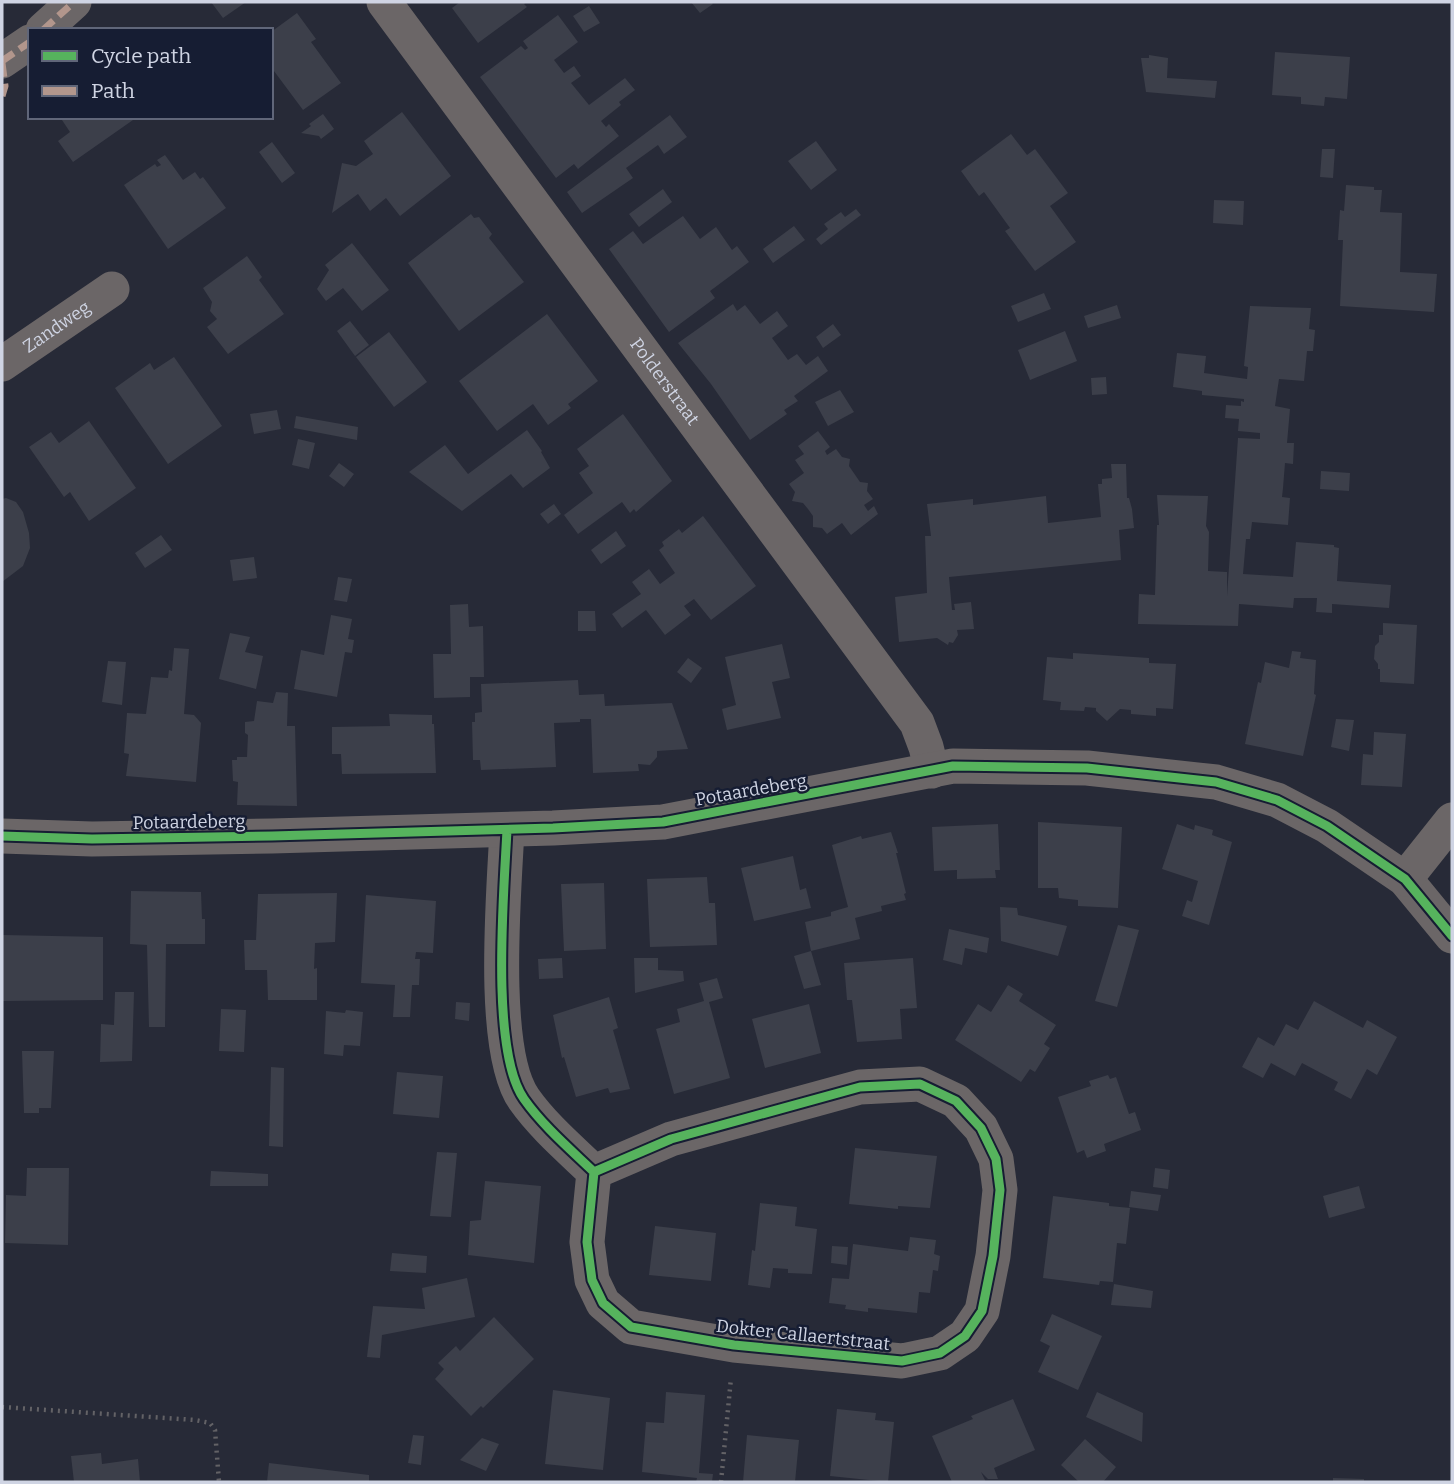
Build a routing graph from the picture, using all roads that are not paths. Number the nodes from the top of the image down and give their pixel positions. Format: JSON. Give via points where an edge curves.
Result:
{"nodes":[{"id":1,"x":74,"y":2,"type":"edge"},
{"id":2,"x":384,"y":2,"type":"edge"},
{"id":3,"x":46,"y":28,"type":"edge"},
{"id":4,"x":28,"y":43,"type":"edge"},
{"id":5,"x":2,"y":61,"type":"edge"},
{"id":6,"x":112,"y":289,"type":"dead end"},
{"id":7,"x":2,"y":365,"type":"edge"},
{"id":8,"x":932,"y":771,"type":"junction"},
{"id":9,"x":1452,"y":820,"type":"edge"},
{"id":10,"x":507,"y":830,"type":"junction"},
{"id":11,"x":2,"y":836,"type":"edge"},
{"id":12,"x":1405,"y":879,"type":"junction"},
{"id":13,"x":1452,"y":936,"type":"edge"},
{"id":14,"x":594,"y":1172,"type":"junction"}],
"edges":[{"from":1,"to":3,"type":"street"},
{"from":2,"to":8,"type":"street","name":"Polderstraat","via":[[917,723]]},
{"from":4,"to":5,"type":"street"},
{"from":6,"to":7,"type":"street","name":"Zandweg"},
{"from":8,"to":10,"type":"street","name":"Potaardeberg","via":[[663,822]]},
{"from":8,"to":12,"type":"street","name":"Potaardeberg","via":[[953,766],[1087,768],[1216,782],[1277,800],[1327,826]]},
{"from":9,"to":12,"type":"street"},
{"from":10,"to":11,"type":"street","name":"Potaardeberg","via":[[106,839]]},
{"from":10,"to":14,"type":"street","via":[[503,914],[507,1055],[522,1097]]},
{"from":12,"to":13,"type":"street","name":"Potaardeberg"},
{"from":14,"to":14,"type":"street","name":"Dokter Callaertstraat","via":[[587,1242],[592,1280],[603,1303],[631,1327],[734,1345],[902,1361],[940,1353],[965,1336],[982,1311],[1000,1190],[996,1159],[981,1128],[956,1101],[920,1084],[860,1087],[671,1139]]}]}
